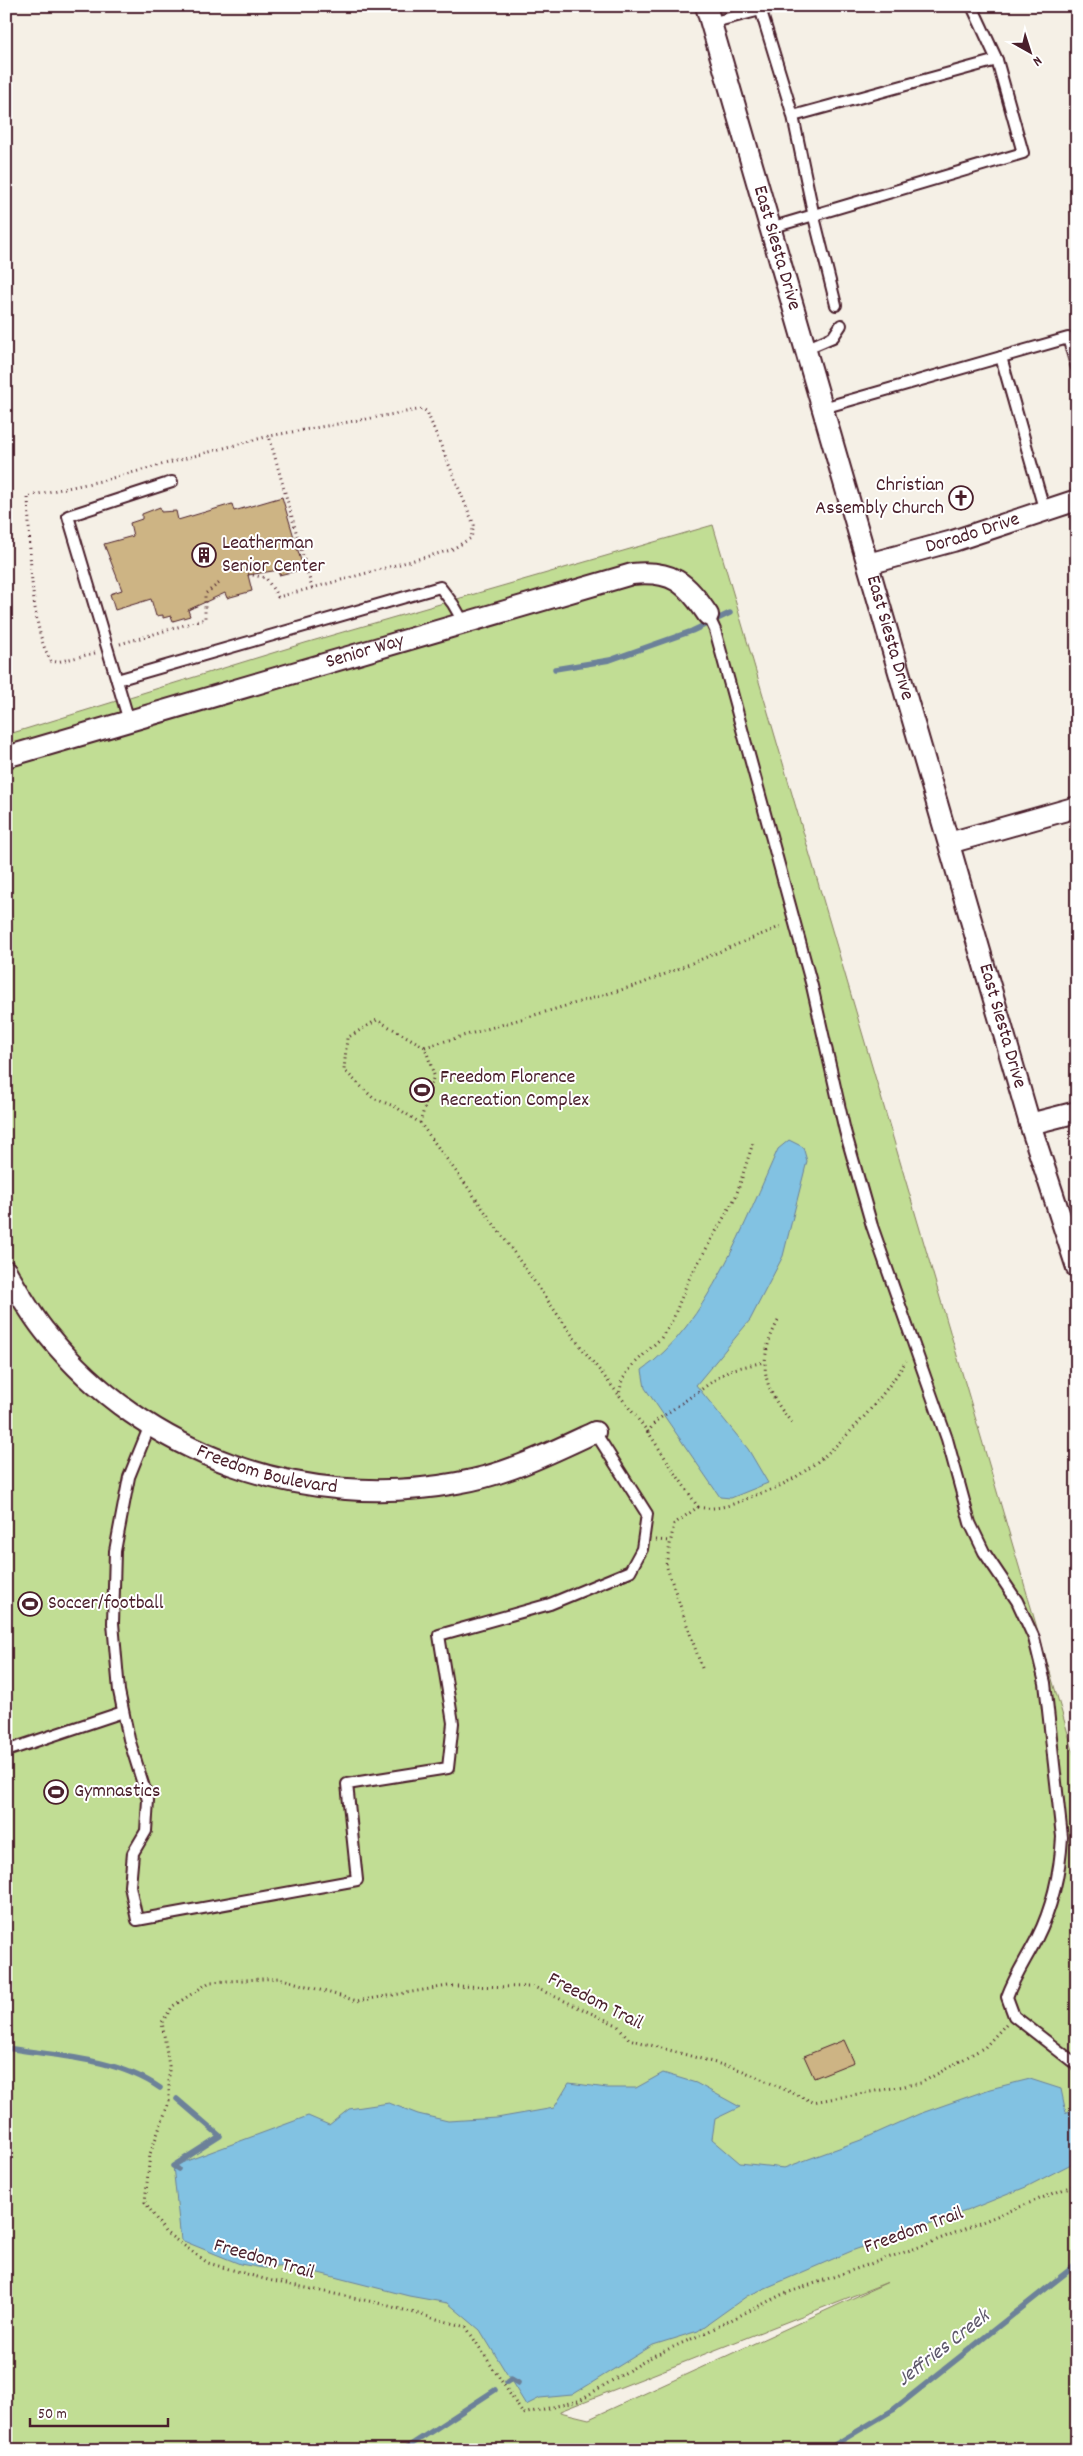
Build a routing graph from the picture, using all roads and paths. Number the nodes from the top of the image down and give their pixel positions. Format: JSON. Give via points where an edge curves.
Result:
{"nodes":[{"id":1,"x":776,"y":6,"type":"edge"},
{"id":2,"x":972,"y":6,"type":"edge"},
{"id":3,"x":760,"y":11,"type":"junction"},
{"id":4,"x":708,"y":14,"type":"edge"},
{"id":5,"x":997,"y":60,"type":"junction"},
{"id":6,"x":793,"y":116,"type":"junction"},
{"id":7,"x":814,"y":217,"type":"junction"},
{"id":8,"x":770,"y":228,"type":"junction"},
{"id":9,"x":836,"y":305,"type":"dead end"},
{"id":10,"x":841,"y":325,"type":"dead end"},
{"id":11,"x":805,"y":349,"type":"junction"},
{"id":12,"x":1001,"y":357,"type":"junction"},
{"id":13,"x":1077,"y":368,"type":"edge"},
{"id":14,"x":823,"y":408,"type":"junction"},
{"id":15,"x":269,"y":436,"type":"junction"},
{"id":16,"x":172,"y":482,"type":"dead end"},
{"id":17,"x":1077,"y":500,"type":"edge"},
{"id":18,"x":1045,"y":512,"type":"junction"},
{"id":19,"x":868,"y":564,"type":"junction"},
{"id":20,"x":248,"y":574,"type":"dead end"},
{"id":21,"x":222,"y":581,"type":"dead end"},
{"id":22,"x":312,"y":588,"type":"junction"},
{"id":23,"x":464,"y":623,"type":"junction"},
{"id":24,"x":711,"y":623,"type":"joint"},
{"id":25,"x":107,"y":649,"type":"junction"},
{"id":26,"x":117,"y":680,"type":"junction"},
{"id":27,"x":129,"y":721,"type":"junction"},
{"id":28,"x":6,"y":757,"type":"edge"},
{"id":29,"x":1077,"y":807,"type":"edge"},
{"id":30,"x":949,"y":843,"type":"junction"},
{"id":31,"x":794,"y":921,"type":"junction"},
{"id":32,"x":426,"y":1047,"type":"junction"},
{"id":33,"x":1077,"y":1112,"type":"edge"},
{"id":34,"x":420,"y":1123,"type":"junction"},
{"id":35,"x":1030,"y":1124,"type":"junction"},
{"id":36,"x":753,"y":1144,"type":"dead end"},
{"id":37,"x":1077,"y":1268,"type":"edge"},
{"id":38,"x":6,"y":1271,"type":"edge"},
{"id":39,"x":778,"y":1321,"type":"dead end"},
{"id":40,"x":916,"y":1346,"type":"junction"},
{"id":41,"x":764,"y":1362,"type":"junction"},
{"id":42,"x":619,"y":1395,"type":"junction"},
{"id":43,"x":792,"y":1423,"type":"dead end"},
{"id":44,"x":150,"y":1425,"type":"junction"},
{"id":45,"x":595,"y":1432,"type":"joint"},
{"id":46,"x":648,"y":1432,"type":"junction"},
{"id":47,"x":698,"y":1507,"type":"junction"},
{"id":48,"x":702,"y":1668,"type":"dead end"},
{"id":49,"x":124,"y":1712,"type":"junction"},
{"id":50,"x":6,"y":1751,"type":"edge"},
{"id":51,"x":1014,"y":2016,"type":"junction"},
{"id":52,"x":1077,"y":2065,"type":"edge"},
{"id":53,"x":1077,"y":2184,"type":"edge"}],
"edges":[{"from":1,"to":3,"type":"lane"},
{"from":2,"to":5,"type":"lane"},
{"from":3,"to":4,"type":"lane"},
{"from":3,"to":6,"type":"lane"},
{"from":4,"to":8,"type":"street","name":"East Siesta Drive"},
{"from":5,"to":6,"type":"lane"},
{"from":5,"to":7,"type":"lane","via":[[1023,153]]},
{"from":6,"to":7,"type":"lane"},
{"from":7,"to":8,"type":"lane"},
{"from":7,"to":9,"type":"lane"},
{"from":8,"to":11,"type":"street","name":"East Siesta Drive"},
{"from":10,"to":11,"type":"lane","via":[[833,337]]},
{"from":11,"to":14,"type":"street","name":"East Siesta Drive"},
{"from":12,"to":13,"type":"lane","via":[[1068,338]]},
{"from":12,"to":14,"type":"lane"},
{"from":12,"to":18,"type":"lane"},
{"from":14,"to":19,"type":"street","name":"East Siesta Drive"},
{"from":15,"to":22,"type":"path"},
{"from":15,"to":22,"type":"path","via":[[422,408],[427,412],[474,525],[471,538],[451,550]]},
{"from":15,"to":25,"type":"path","via":[[101,481],[28,496],[34,601],[47,655],[58,662]]},
{"from":16,"to":25,"type":"lane","via":[[68,516]]},
{"from":17,"to":18,"type":"street","name":"Dorado Drive"},
{"from":18,"to":19,"type":"street","name":"Dorado Drive"},
{"from":19,"to":30,"type":"street","name":"East Siesta Drive"},
{"from":20,"to":22,"type":"path","via":[[266,578],[278,597]]},
{"from":21,"to":25,"type":"path","via":[[205,594],[205,619]]},
{"from":23,"to":24,"type":"street","name":"Senior Way","via":[[632,574],[652,572],[674,578],[693,592]]},
{"from":23,"to":26,"type":"lane","via":[[440,587]]},
{"from":23,"to":27,"type":"street","name":"Senior Way"},
{"from":24,"to":31,"type":"lane"},
{"from":25,"to":26,"type":"lane"},
{"from":26,"to":27,"type":"lane"},
{"from":27,"to":28,"type":"street","name":"Senior Way"},
{"from":29,"to":30,"type":"street"},
{"from":30,"to":35,"type":"street","name":"East Siesta Drive"},
{"from":31,"to":32,"type":"path","via":[[642,984]]},
{"from":31,"to":40,"type":"lane","via":[[872,1226]]},
{"from":32,"to":34,"type":"path","via":[[434,1075]]},
{"from":32,"to":34,"type":"path","via":[[377,1020],[347,1038],[344,1070],[373,1098],[396,1107]]},
{"from":33,"to":35,"type":"street"},
{"from":34,"to":42,"type":"path","via":[[577,1342]]},
{"from":35,"to":37,"type":"street","name":"East Siesta Drive"},
{"from":36,"to":42,"type":"path","via":[[736,1196],[688,1281],[673,1319],[661,1338],[622,1380]]},
{"from":38,"to":44,"type":"street","name":"Freedom Boulevard","via":[[41,1326],[72,1362],[101,1389]]},
{"from":39,"to":41,"type":"path","via":[[768,1340]]},
{"from":40,"to":47,"type":"path","via":[[890,1387],[829,1453],[786,1483],[741,1502],[712,1510]]},
{"from":40,"to":51,"type":"lane","via":[[947,1439],[970,1523],[984,1552],[1017,1601],[1034,1638],[1045,1683],[1062,1837],[1061,1858],[1053,1898],[1007,1997]]},
{"from":41,"to":43,"type":"path","via":[[770,1390]]},
{"from":41,"to":46,"type":"path","via":[[729,1370],[656,1421]]},
{"from":42,"to":46,"type":"path"},
{"from":44,"to":45,"type":"street","name":"Freedom Boulevard","via":[[215,1460],[259,1475],[308,1486],[376,1491],[418,1489],[498,1473]]},
{"from":44,"to":49,"type":"lane","via":[[129,1477],[115,1551],[113,1624]]},
{"from":45,"to":49,"type":"lane","via":[[646,1514],[642,1549],[630,1571],[608,1581],[550,1604],[440,1635],[453,1723],[448,1768],[347,1784],[357,1880],[137,1920],[130,1886],[134,1853],[146,1830],[148,1800]]},
{"from":46,"to":47,"type":"path"},
{"from":47,"to":48,"type":"path","via":[[674,1524],[666,1566]]},
{"from":49,"to":50,"type":"lane"},
{"from":51,"to":52,"type":"lane"},
{"from":51,"to":53,"type":"path","name":"Freedom Trail","via":[[985,2048],[921,2083],[813,2102],[741,2070],[628,2039],[617,2025],[534,1987],[448,1986],[356,2001],[278,1978],[210,1982],[173,2006],[162,2022],[169,2066],[169,2102],[150,2154],[145,2202],[165,2232],[208,2263],[466,2327],[523,2414],[578,2401],[653,2356],[781,2294],[922,2246]]}]}
